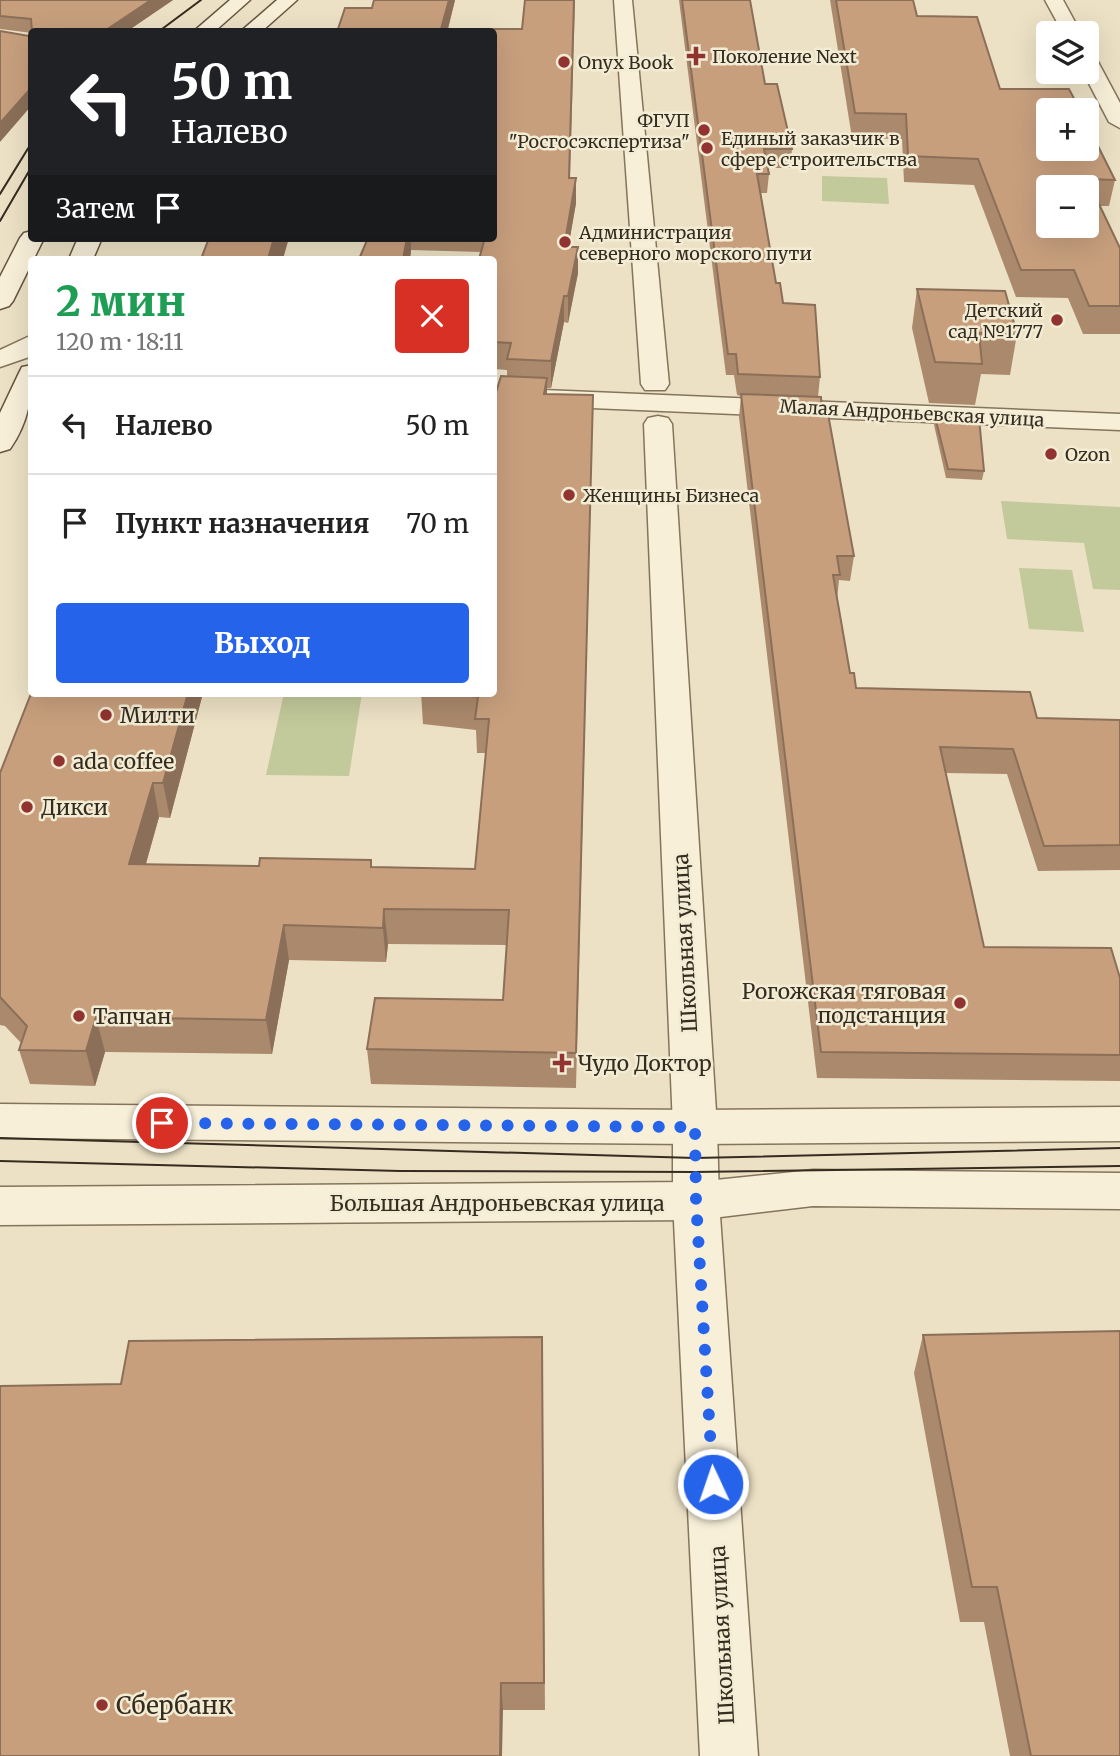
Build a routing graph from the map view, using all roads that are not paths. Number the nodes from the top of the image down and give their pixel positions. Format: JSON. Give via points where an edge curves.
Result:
{"nodes":[{"id":1,"x":242,"y":0,"type":"edge"},
{"id":2,"x":288,"y":0,"type":"edge"},
{"id":3,"x":623,"y":0,"type":"edge"},
{"id":4,"x":1054,"y":0,"type":"edge"},
{"id":5,"x":1065,"y":21,"type":"edge"},
{"id":6,"x":207,"y":28,"type":"edge"},
{"id":7,"x":254,"y":28,"type":"edge"},
{"id":8,"x":1099,"y":83,"type":"edge"},
{"id":9,"x":1120,"y":122,"type":"edge"},
{"id":10,"x":30,"y":242,"type":"edge"},
{"id":11,"x":0,"y":301,"type":"edge"},
{"id":12,"x":28,"y":346,"type":"edge"},
{"id":13,"x":0,"y":359,"type":"edge"},
{"id":14,"x":0,"y":368,"type":"edge"},
{"id":15,"x":28,"y":374,"type":"edge"},
{"id":16,"x":28,"y":382,"type":"edge"},
{"id":17,"x":655,"y":384,"type":"dead end"},
{"id":18,"x":497,"y":396,"type":"edge"},
{"id":19,"x":1120,"y":422,"type":"edge"},
{"id":20,"x":658,"y":424,"type":"dead end"},
{"id":21,"x":0,"y":443,"type":"edge"},
{"id":22,"x":0,"y":1121,"type":"edge"},
{"id":23,"x":1120,"y":1124,"type":"edge"},
{"id":24,"x":695,"y":1127,"type":"junction"},
{"id":25,"x":1120,"y":1191,"type":"edge"},
{"id":26,"x":696,"y":1201,"type":"junction"},
{"id":27,"x":0,"y":1206,"type":"edge"},
{"id":28,"x":729,"y":1756,"type":"edge"}],
"edges":[{"from":1,"to":6,"type":"street"},
{"from":2,"to":7,"type":"street"},
{"from":3,"to":17,"type":"street"},
{"from":4,"to":5,"type":"street"},
{"from":8,"to":9,"type":"street"},
{"from":10,"to":11,"type":"street"},
{"from":12,"to":13,"type":"street"},
{"from":14,"to":15,"type":"street"},
{"from":16,"to":21,"type":"street"},
{"from":18,"to":19,"type":"street","name":"Малая Андроньевская улица"},
{"from":20,"to":24,"type":"street","name":"Школьная улица"},
{"from":22,"to":24,"type":"street"},
{"from":23,"to":24,"type":"street"},
{"from":24,"to":26,"type":"street","name":"Школьная улица"},
{"from":25,"to":26,"type":"street","name":"Большая Андроньевская улица","via":[[813,1188]]},
{"from":26,"to":27,"type":"street","name":"Большая Андроньевская улица"},
{"from":26,"to":28,"type":"street","name":"Школьная улица"}]}
